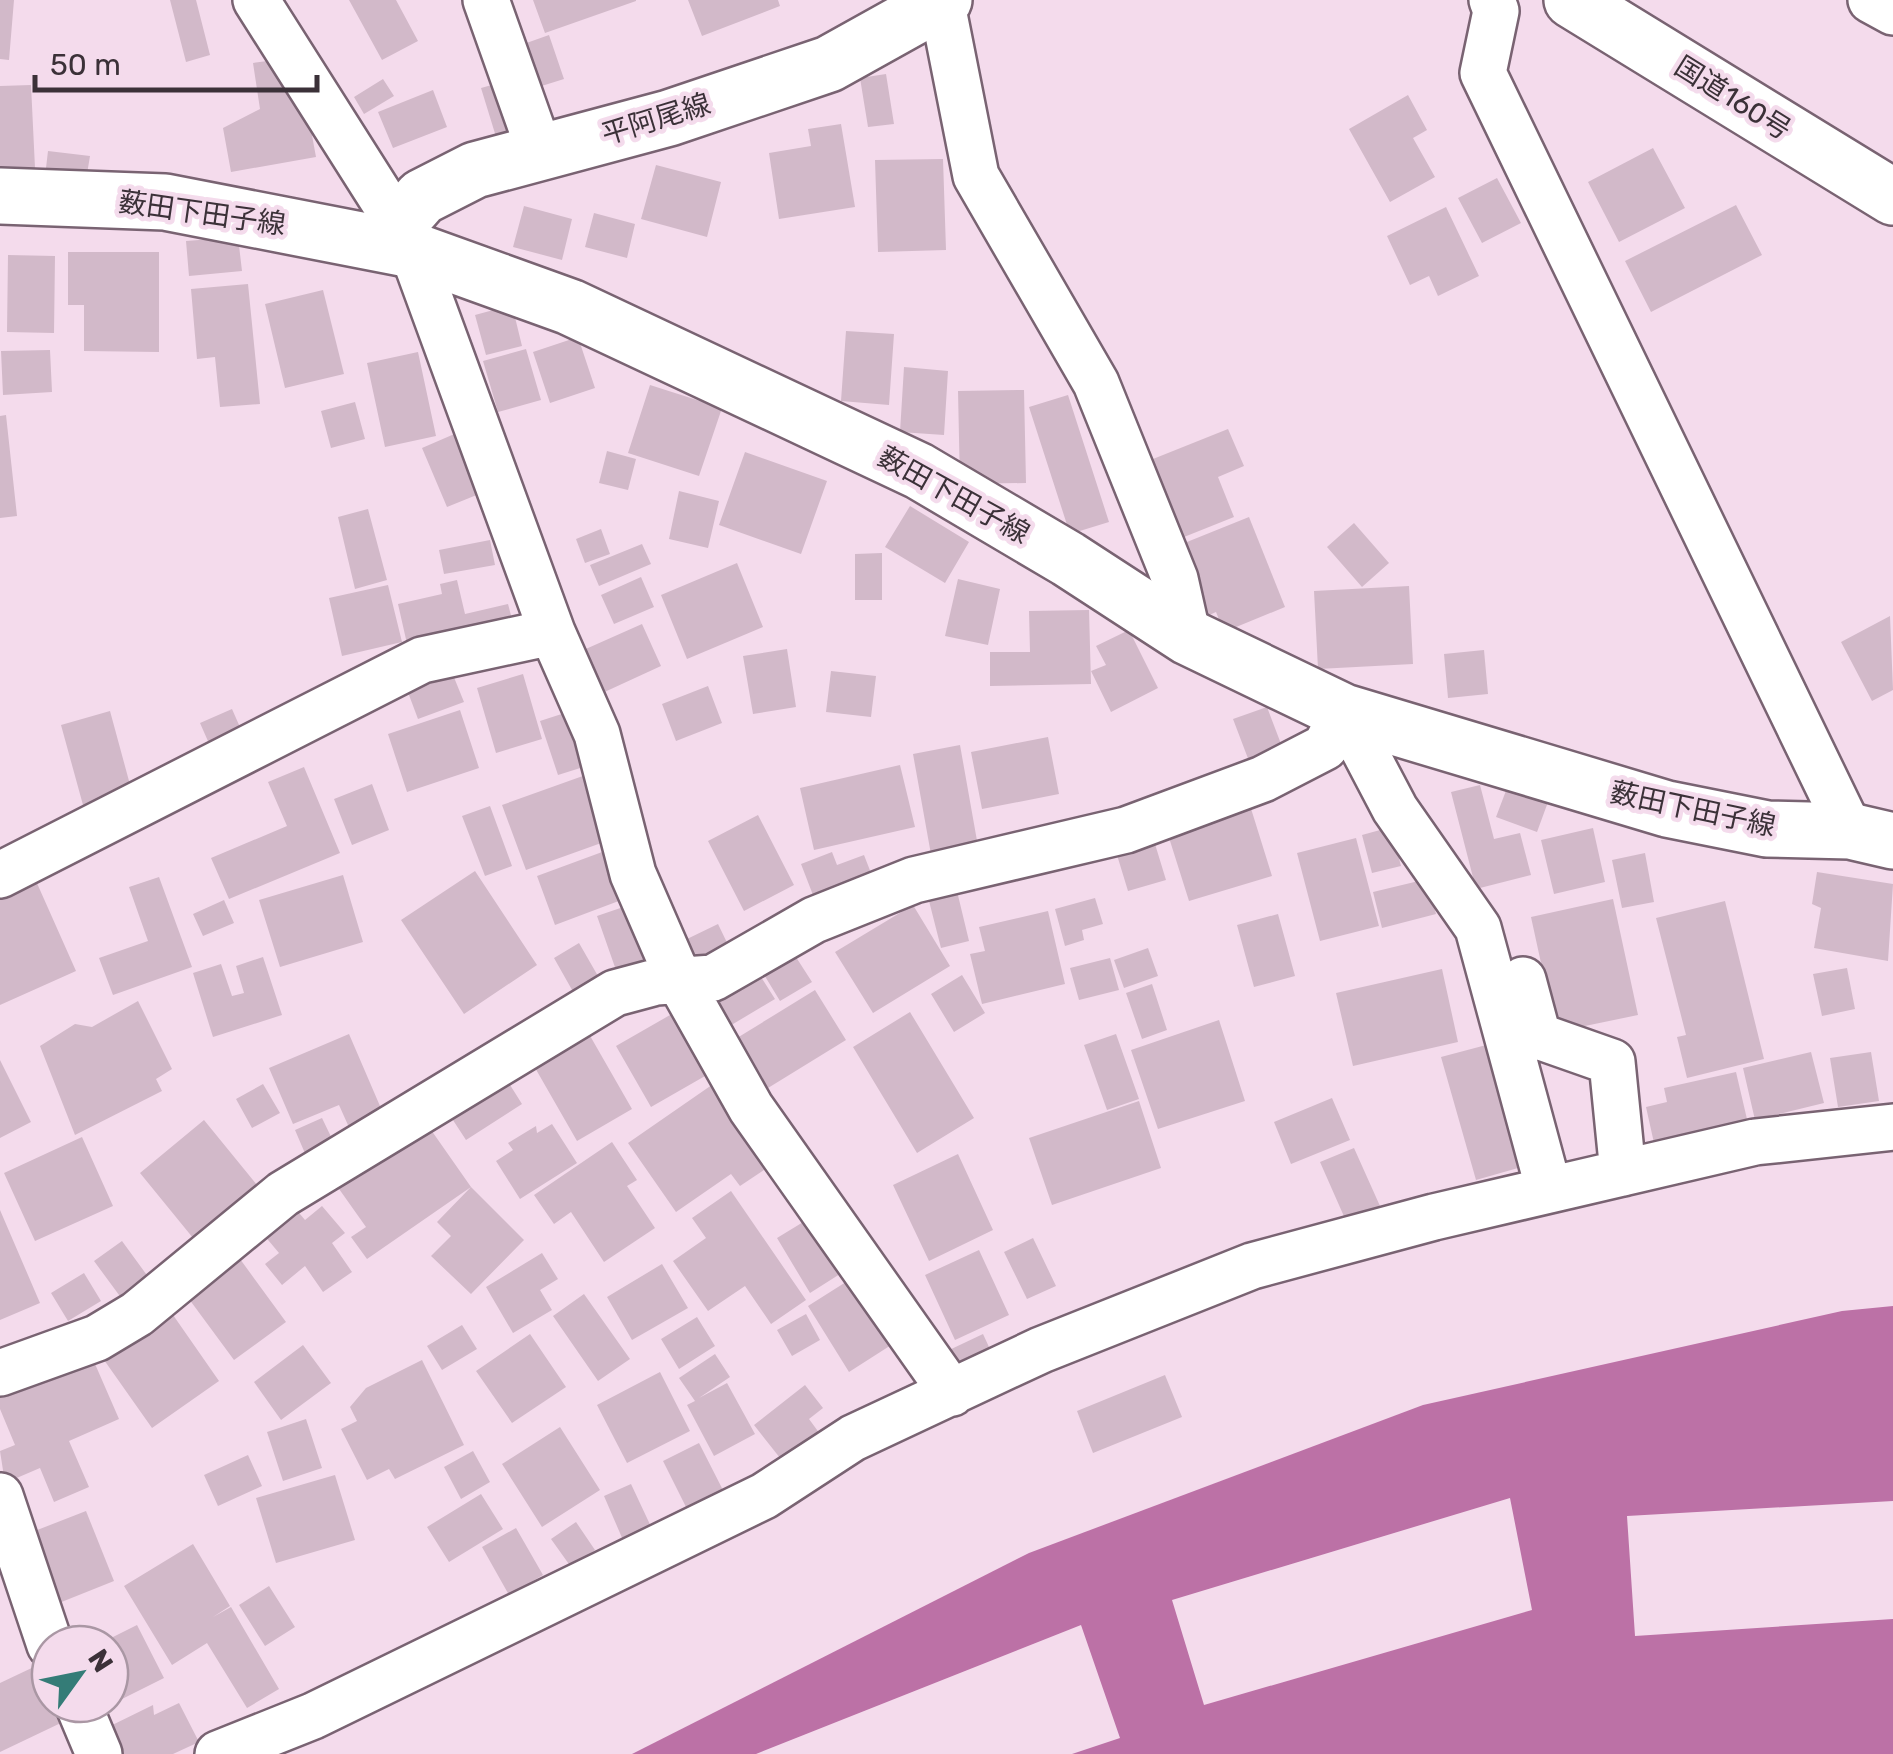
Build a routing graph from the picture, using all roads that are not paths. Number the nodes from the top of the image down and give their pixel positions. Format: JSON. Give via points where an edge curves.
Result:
{"nodes":[{"id":1,"x":256,"y":0,"type":"edge"},
{"id":2,"x":486,"y":0,"type":"edge"},
{"id":3,"x":1492,"y":0,"type":"edge"},
{"id":4,"x":1572,"y":0,"type":"edge"},
{"id":5,"x":1871,"y":0,"type":"edge"},
{"id":6,"x":943,"y":2,"type":"edge"},
{"id":7,"x":1893,"y":12,"type":"edge"},
{"id":8,"x":540,"y":152,"type":"junction"},
{"id":9,"x":0,"y":196,"type":"edge"},
{"id":10,"x":1893,"y":196,"type":"edge"},
{"id":11,"x":405,"y":237,"type":"junction"},
{"id":12,"x":552,"y":632,"type":"junction"},
{"id":13,"x":1188,"y":637,"type":"junction"},
{"id":14,"x":1344,"y":712,"type":"junction"},
{"id":15,"x":1871,"y":836,"type":"edge"},
{"id":16,"x":0,"y":876,"type":"edge"},
{"id":17,"x":1510,"y":931,"type":"dead end"},
{"id":18,"x":680,"y":982,"type":"junction"},
{"id":19,"x":1893,"y":1127,"type":"edge"},
{"id":20,"x":1624,"y":1173,"type":"junction"},
{"id":21,"x":1549,"y":1190,"type":"junction"},
{"id":22,"x":0,"y":1372,"type":"edge"},
{"id":23,"x":952,"y":1393,"type":"junction"},
{"id":24,"x":0,"y":1496,"type":"edge"},
{"id":25,"x":43,"y":1624,"type":"edge"},
{"id":26,"x":86,"y":1724,"type":"edge"},
{"id":27,"x":99,"y":1754,"type":"edge"},
{"id":28,"x":218,"y":1754,"type":"edge"}],
"edges":[{"from":1,"to":11,"type":"street"},
{"from":2,"to":8,"type":"street"},
{"from":3,"to":15,"type":"street","via":[[1496,11],[1483,74]]},
{"from":4,"to":10,"type":"main road","name":"国道160号"},
{"from":5,"to":7,"type":"street"},
{"from":6,"to":8,"type":"main road","name":"平阿尾線","via":[[829,64],[669,118]]},
{"from":6,"to":13,"type":"street","via":[[976,176],[1096,383],[1175,579]]},
{"from":8,"to":11,"type":"main road","name":"平阿尾線","via":[[475,170],[422,197]]},
{"from":9,"to":11,"type":"main road","name":"薮田下田子線","via":[[165,202]]},
{"from":11,"to":12,"type":"street"},
{"from":11,"to":13,"type":"main road","name":"薮田下田子線","via":[[919,472]]},
{"from":12,"to":16,"type":"street","via":[[422,660]]},
{"from":12,"to":18,"type":"street","via":[[597,734],[633,874]]},
{"from":13,"to":14,"type":"main road","name":"薮田下田子線"},
{"from":14,"to":15,"type":"main road","name":"薮田下田子線","via":[[1667,809],[1767,829]]},
{"from":14,"to":18,"type":"street","via":[[1326,747],[1263,779],[1126,830],[914,880],[814,920],[713,978]]},
{"from":14,"to":21,"type":"street","via":[[1394,809],[1478,928]]},
{"from":17,"to":20,"type":"street","via":[[1538,1036],[1612,1062]]},
{"from":18,"to":22,"type":"street","via":[[614,992],[283,1194],[137,1314],[97,1338]]},
{"from":18,"to":23,"type":"street","via":[[751,1108]]},
{"from":19,"to":20,"type":"street","via":[[1755,1142]]},
{"from":20,"to":21,"type":"street"},
{"from":21,"to":23,"type":"street","via":[[1252,1266]]},
{"from":23,"to":28,"type":"street","via":[[853,1438],[764,1496],[313,1716]]},
{"from":24,"to":25,"type":"street"},
{"from":26,"to":27,"type":"street"}]}
